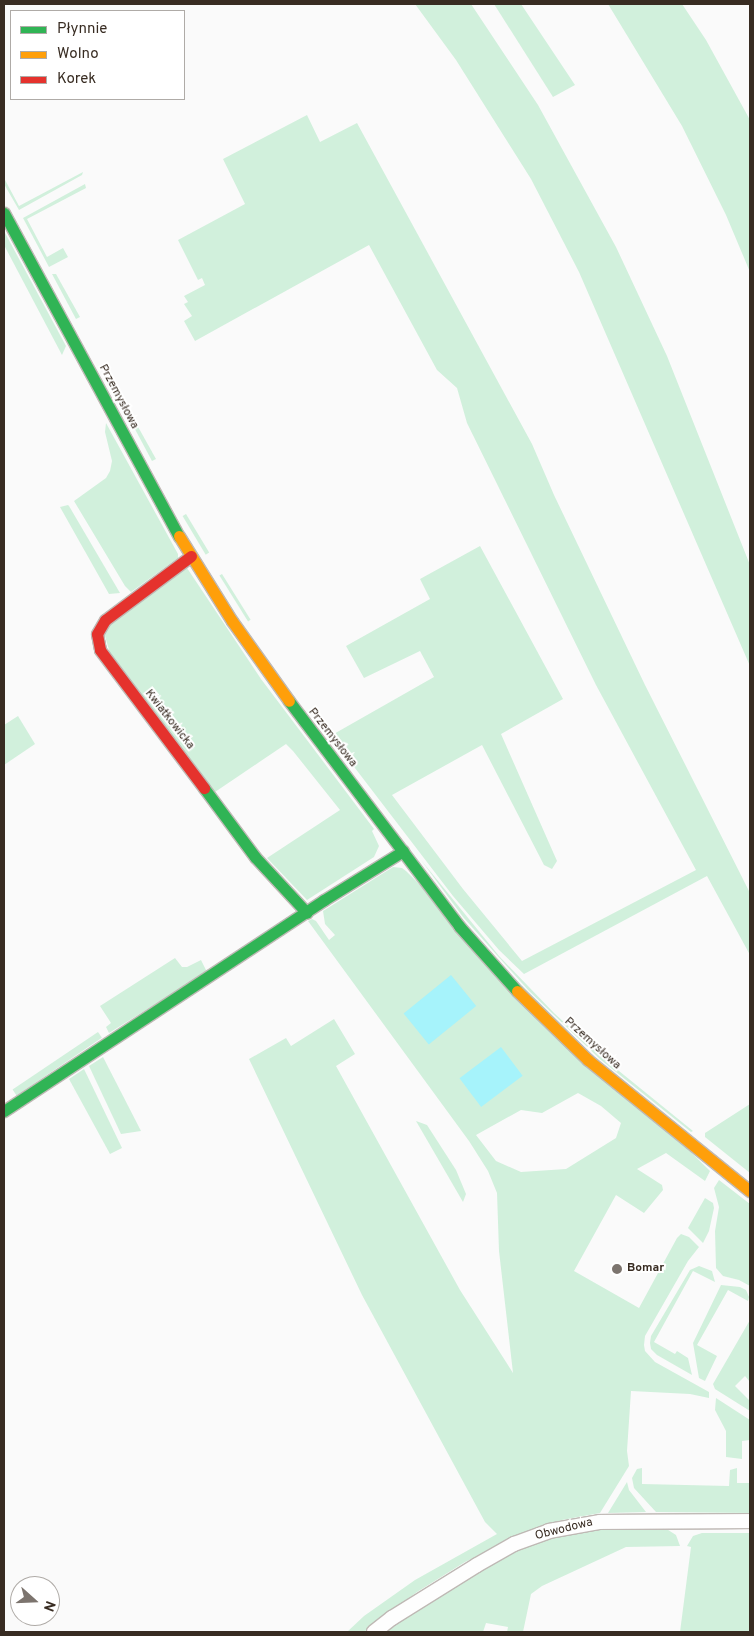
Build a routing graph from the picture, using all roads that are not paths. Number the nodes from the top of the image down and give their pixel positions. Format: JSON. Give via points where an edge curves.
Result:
{"nodes":[{"id":1,"x":4,"y":213,"type":"edge"},
{"id":2,"x":191,"y":556,"type":"junction"},
{"id":3,"x":403,"y":851,"type":"junction"},
{"id":4,"x":307,"y":913,"type":"junction"},
{"id":5,"x":4,"y":1112,"type":"edge"},
{"id":6,"x":750,"y":1192,"type":"edge"},
{"id":7,"x":750,"y":1521,"type":"edge"},
{"id":8,"x":374,"y":1632,"type":"edge"}],
"edges":[{"from":1,"to":2,"type":"main road","name":"Przemysłowa"},
{"from":2,"to":3,"type":"main road","name":"Przemysłowa","via":[[288,703]]},
{"from":2,"to":4,"type":"main road","name":"Kwiatkowicka","via":[[105,620],[97,634],[100,650],[255,857]]},
{"from":3,"to":4,"type":"main road"},
{"from":3,"to":6,"type":"main road","name":"Przemysłowa","via":[[478,948],[559,1033]]},
{"from":4,"to":5,"type":"main road"},
{"from":7,"to":8,"type":"street","name":"Obwodowa","via":[[600,1522],[549,1531],[514,1544],[477,1564]]}]}
